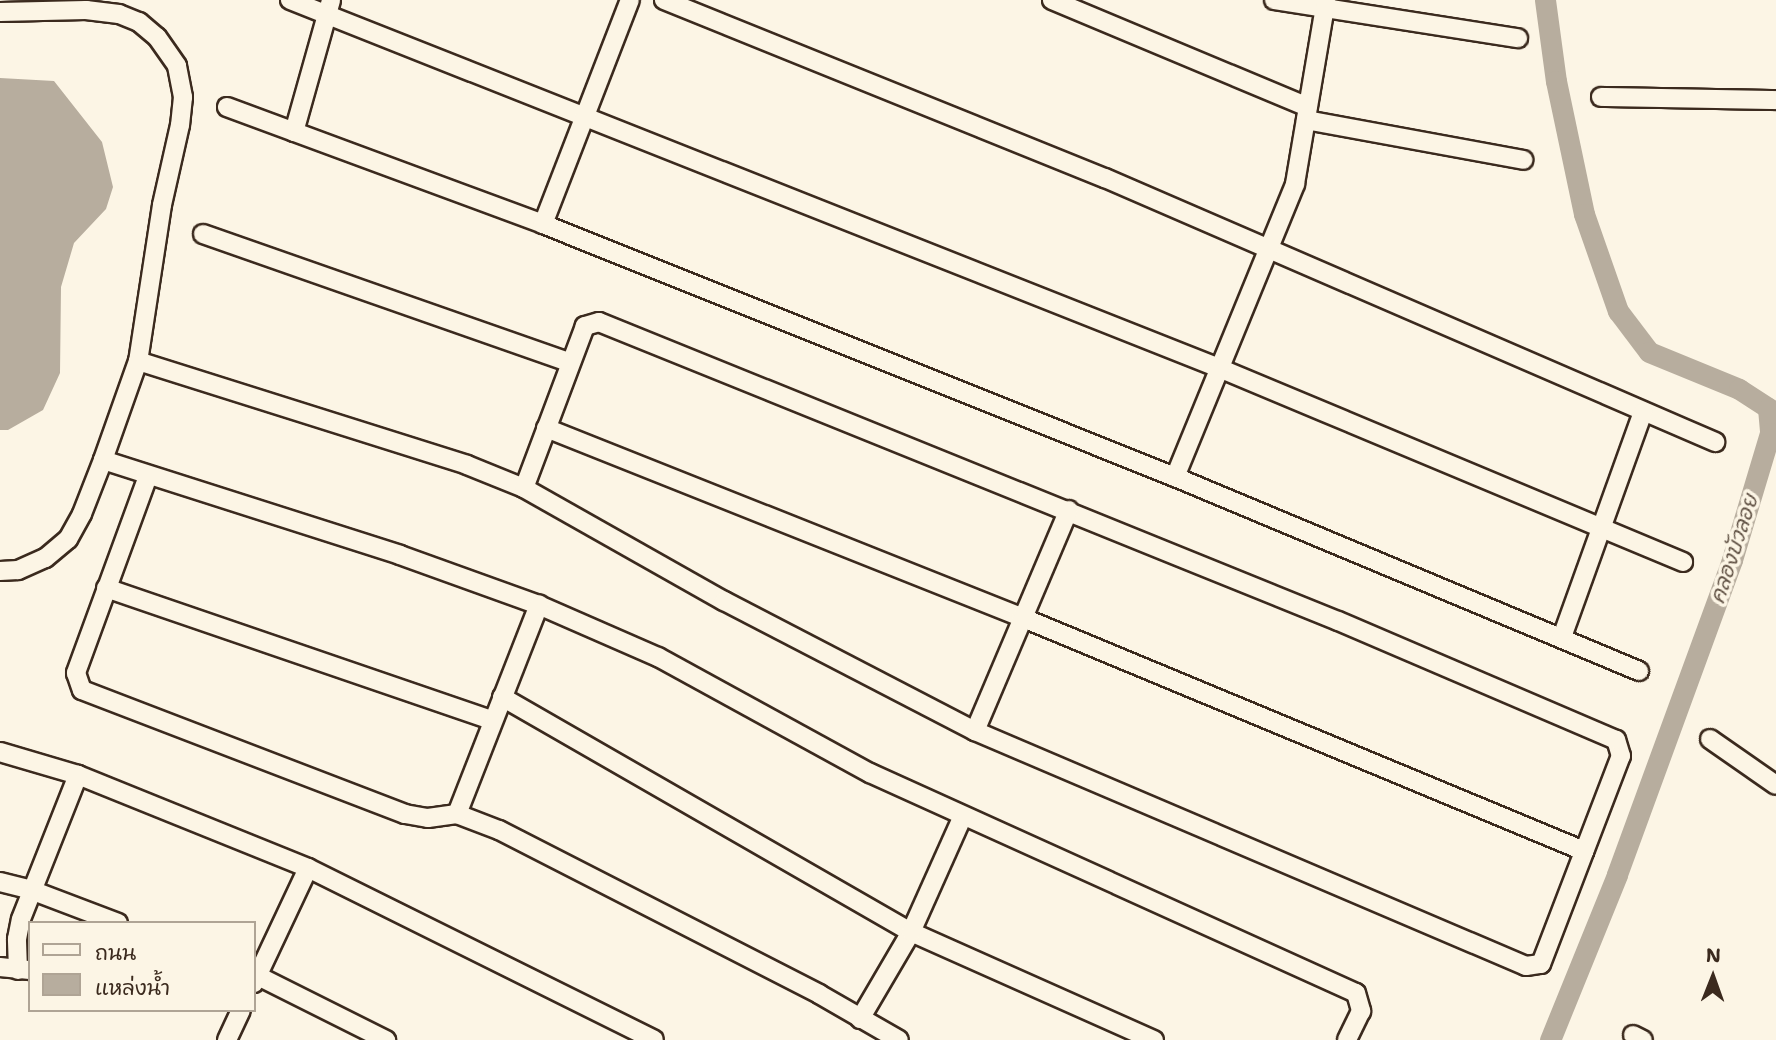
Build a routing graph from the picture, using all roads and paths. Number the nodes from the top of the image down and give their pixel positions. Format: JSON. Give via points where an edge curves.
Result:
{"nodes":[{"id":1,"x":290,"y":0,"type":"edge"},
{"id":2,"x":630,"y":0,"type":"edge"},
{"id":3,"x":664,"y":0,"type":"edge"},
{"id":4,"x":1052,"y":0,"type":"edge"},
{"id":5,"x":1274,"y":0,"type":"edge"},
{"id":6,"x":1326,"y":4,"type":"edge"},
{"id":7,"x":328,"y":6,"type":"edge"},
{"id":8,"x":0,"y":12,"type":"edge"},
{"id":9,"x":1518,"y":38,"type":"dead end"},
{"id":10,"x":1601,"y":97,"type":"dead end"},
{"id":11,"x":1776,"y":100,"type":"edge"},
{"id":12,"x":227,"y":107,"type":"dead end"},
{"id":13,"x":1307,"y":113,"type":"junction"},
{"id":14,"x":585,"y":117,"type":"junction"},
{"id":15,"x":294,"y":132,"type":"junction"},
{"id":16,"x":1523,"y":160,"type":"dead end"},
{"id":17,"x":543,"y":224,"type":"junction"},
{"id":18,"x":203,"y":234,"type":"dead end"},
{"id":19,"x":1269,"y":249,"type":"junction"},
{"id":20,"x":138,"y":361,"type":"junction"},
{"id":21,"x":569,"y":362,"type":"junction"},
{"id":22,"x":1219,"y":368,"type":"junction"},
{"id":23,"x":1643,"y":412,"type":"junction"},
{"id":24,"x":546,"y":428,"type":"junction"},
{"id":25,"x":1714,"y":442,"type":"dead end"},
{"id":26,"x":103,"y":460,"type":"junction"},
{"id":27,"x":148,"y":476,"type":"junction"},
{"id":28,"x":1175,"y":477,"type":"junction"},
{"id":29,"x":524,"y":488,"type":"junction"},
{"id":30,"x":1069,"y":510,"type":"junction"},
{"id":31,"x":1603,"y":528,"type":"junction"},
{"id":32,"x":1683,"y":562,"type":"dead end"},
{"id":33,"x":0,"y":571,"type":"edge"},
{"id":34,"x":106,"y":588,"type":"junction"},
{"id":35,"x":539,"y":605,"type":"junction"},
{"id":36,"x":1021,"y":617,"type":"junction"},
{"id":37,"x":1562,"y":637,"type":"junction"},
{"id":38,"x":1639,"y":671,"type":"dead end"},
{"id":39,"x":502,"y":697,"type":"junction"},
{"id":40,"x":492,"y":720,"type":"junction"},
{"id":41,"x":975,"y":731,"type":"junction"},
{"id":42,"x":1710,"y":740,"type":"dead end"},
{"id":43,"x":0,"y":752,"type":"edge"},
{"id":44,"x":78,"y":775,"type":"junction"},
{"id":45,"x":1776,"y":785,"type":"edge"},
{"id":46,"x":457,"y":814,"type":"junction"},
{"id":47,"x":963,"y":817,"type":"junction"},
{"id":48,"x":1584,"y":851,"type":"junction"},
{"id":49,"x":308,"y":869,"type":"junction"},
{"id":50,"x":0,"y":882,"type":"edge"},
{"id":51,"x":31,"y":890,"type":"junction"},
{"id":52,"x":113,"y":921,"type":"edge"},
{"id":53,"x":911,"y":932,"type":"junction"},
{"id":54,"x":0,"y":967,"type":"edge"},
{"id":55,"x":24,"y":970,"type":"edge"},
{"id":56,"x":256,"y":975,"type":"edge"},
{"id":57,"x":256,"y":977,"type":"edge"},
{"id":58,"x":240,"y":1012,"type":"edge"},
{"id":59,"x":860,"y":1019,"type":"junction"},
{"id":60,"x":633,"y":1035,"type":"edge"},
{"id":61,"x":227,"y":1040,"type":"edge"},
{"id":62,"x":386,"y":1040,"type":"edge"},
{"id":63,"x":654,"y":1040,"type":"edge"},
{"id":64,"x":899,"y":1040,"type":"edge"},
{"id":65,"x":1154,"y":1040,"type":"edge"},
{"id":66,"x":1348,"y":1040,"type":"edge"}],
"edges":[{"from":1,"to":7,"type":"street"},
{"from":2,"to":14,"type":"street"},
{"from":3,"to":19,"type":"street"},
{"from":4,"to":13,"type":"street"},
{"from":5,"to":6,"type":"street"},
{"from":6,"to":9,"type":"street"},
{"from":6,"to":13,"type":"street"},
{"from":7,"to":14,"type":"street"},
{"from":7,"to":15,"type":"street"},
{"from":8,"to":20,"type":"street","via":[[119,14],[139,22],[157,37],[177,66],[183,97],[180,125],[162,205]]},
{"from":10,"to":11,"type":"street"},
{"from":12,"to":15,"type":"street"},
{"from":13,"to":16,"type":"street"},
{"from":13,"to":19,"type":"street","via":[[1295,184]]},
{"from":14,"to":17,"type":"street"},
{"from":14,"to":22,"type":"street"},
{"from":15,"to":17,"type":"street"},
{"from":17,"to":28,"type":"street"},
{"from":18,"to":21,"type":"street"},
{"from":19,"to":22,"type":"street"},
{"from":19,"to":23,"type":"street"},
{"from":20,"to":26,"type":"street"},
{"from":20,"to":29,"type":"street","via":[[467,465]]},
{"from":21,"to":24,"type":"street"},
{"from":21,"to":30,"type":"street","via":[[585,326],[599,322]]},
{"from":22,"to":28,"type":"street"},
{"from":22,"to":31,"type":"street"},
{"from":23,"to":25,"type":"street"},
{"from":23,"to":31,"type":"street"},
{"from":24,"to":29,"type":"street"},
{"from":24,"to":36,"type":"street"},
{"from":26,"to":27,"type":"street"},
{"from":26,"to":33,"type":"street","via":[[68,539],[45,558],[18,570]]},
{"from":27,"to":34,"type":"street"},
{"from":27,"to":35,"type":"street","via":[[400,555]]},
{"from":28,"to":37,"type":"street"},
{"from":29,"to":41,"type":"street","via":[[724,601]]},
{"from":30,"to":36,"type":"street"},
{"from":30,"to":48,"type":"street","via":[[1616,740],[1621,756]]},
{"from":31,"to":32,"type":"street"},
{"from":31,"to":37,"type":"street"},
{"from":34,"to":40,"type":"street"},
{"from":34,"to":46,"type":"street","via":[[76,673],[78,686],[87,694],[405,814],[428,818]]},
{"from":35,"to":39,"type":"street"},
{"from":35,"to":47,"type":"street","via":[[658,657],[870,773]]},
{"from":36,"to":41,"type":"street"},
{"from":36,"to":48,"type":"street"},
{"from":37,"to":38,"type":"street"},
{"from":39,"to":40,"type":"street"},
{"from":39,"to":53,"type":"street"},
{"from":40,"to":46,"type":"street"},
{"from":41,"to":48,"type":"street","via":[[1527,966],[1541,964]]},
{"from":42,"to":45,"type":"street"},
{"from":43,"to":44,"type":"street"},
{"from":44,"to":49,"type":"street"},
{"from":44,"to":51,"type":"street"},
{"from":46,"to":59,"type":"street","via":[[499,830]]},
{"from":47,"to":53,"type":"street"},
{"from":47,"to":66,"type":"street","via":[[1356,993],[1361,1011]]},
{"from":49,"to":56,"type":"street"},
{"from":49,"to":60,"type":"street"},
{"from":50,"to":51,"type":"street"},
{"from":51,"to":52,"type":"street"},
{"from":51,"to":55,"type":"street","via":[[17,939]]},
{"from":53,"to":59,"type":"street"},
{"from":53,"to":65,"type":"street"},
{"from":54,"to":55,"type":"street"},
{"from":57,"to":62,"type":"street"},
{"from":58,"to":61,"type":"street"},
{"from":59,"to":64,"type":"street"},
{"from":60,"to":63,"type":"street"}]}
